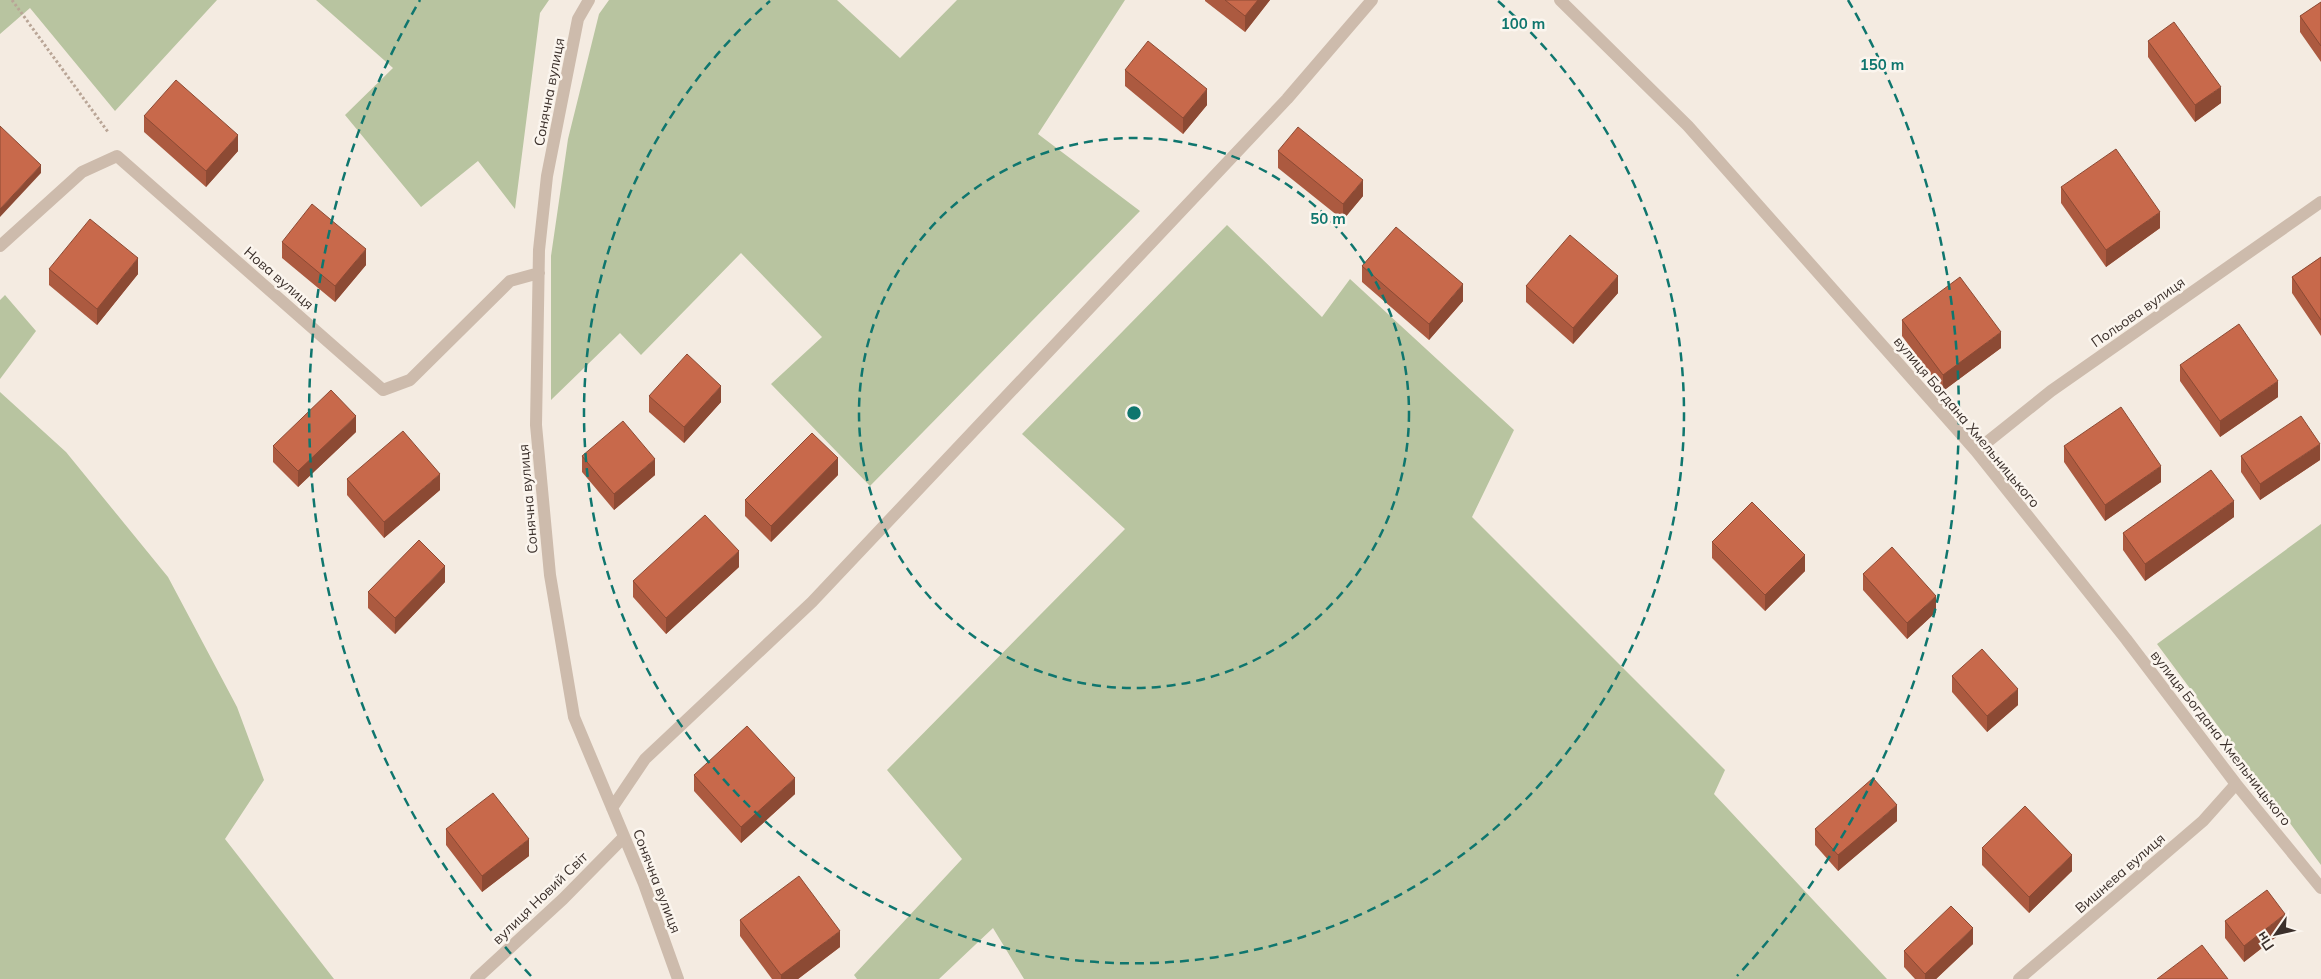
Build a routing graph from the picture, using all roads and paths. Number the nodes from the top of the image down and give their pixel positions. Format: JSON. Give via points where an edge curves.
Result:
{"nodes":[{"id":1,"x":12,"y":0,"type":"edge"},
{"id":2,"x":590,"y":0,"type":"edge"},
{"id":3,"x":1372,"y":0,"type":"edge"},
{"id":4,"x":1560,"y":0,"type":"edge"},
{"id":5,"x":117,"y":156,"type":"junction"},
{"id":6,"x":2321,"y":202,"type":"edge"},
{"id":7,"x":0,"y":246,"type":"edge"},
{"id":8,"x":539,"y":273,"type":"junction"},
{"id":9,"x":1976,"y":451,"type":"junction"},
{"id":10,"x":2236,"y":784,"type":"junction"},
{"id":11,"x":612,"y":808,"type":"junction"},
{"id":12,"x":624,"y":837,"type":"junction"},
{"id":13,"x":2321,"y":888,"type":"edge"},
{"id":14,"x":476,"y":979,"type":"edge"},
{"id":15,"x":678,"y":979,"type":"edge"},
{"id":16,"x":2019,"y":979,"type":"edge"}],
"edges":[{"from":1,"to":5,"type":"path","via":[[108,132]]},
{"from":2,"to":8,"type":"street","name":"Сонячна вулиця","via":[[578,19],[547,176]]},
{"from":3,"to":11,"type":"street","via":[[1287,99],[812,602],[645,759]]},
{"from":4,"to":9,"type":"street","name":"вулиця Богдана Хмельницького","via":[[1688,126]]},
{"from":5,"to":7,"type":"street","via":[[82,172]]},
{"from":5,"to":8,"type":"street","name":"Нова вулиця","via":[[384,390],[410,380],[510,281]]},
{"from":6,"to":9,"type":"street","name":"Польова вулиця","via":[[2051,391]]},
{"from":8,"to":11,"type":"street","name":"Сонячна вулиця","via":[[536,425],[550,575],[574,717]]},
{"from":9,"to":10,"type":"street","name":"вулиця Богдана Хмельницького","via":[[2126,639]]},
{"from":10,"to":13,"type":"street","name":"вулиця Богдана Хмельницького"},
{"from":10,"to":16,"type":"street","name":"Вишнева вулиця","via":[[2203,821]]},
{"from":11,"to":12,"type":"street","name":"Сонячна вулиця"},
{"from":12,"to":14,"type":"street","name":"вулиця Новий Світ","via":[[563,899]]},
{"from":12,"to":15,"type":"street","name":"Сонячна вулиця"}]}
